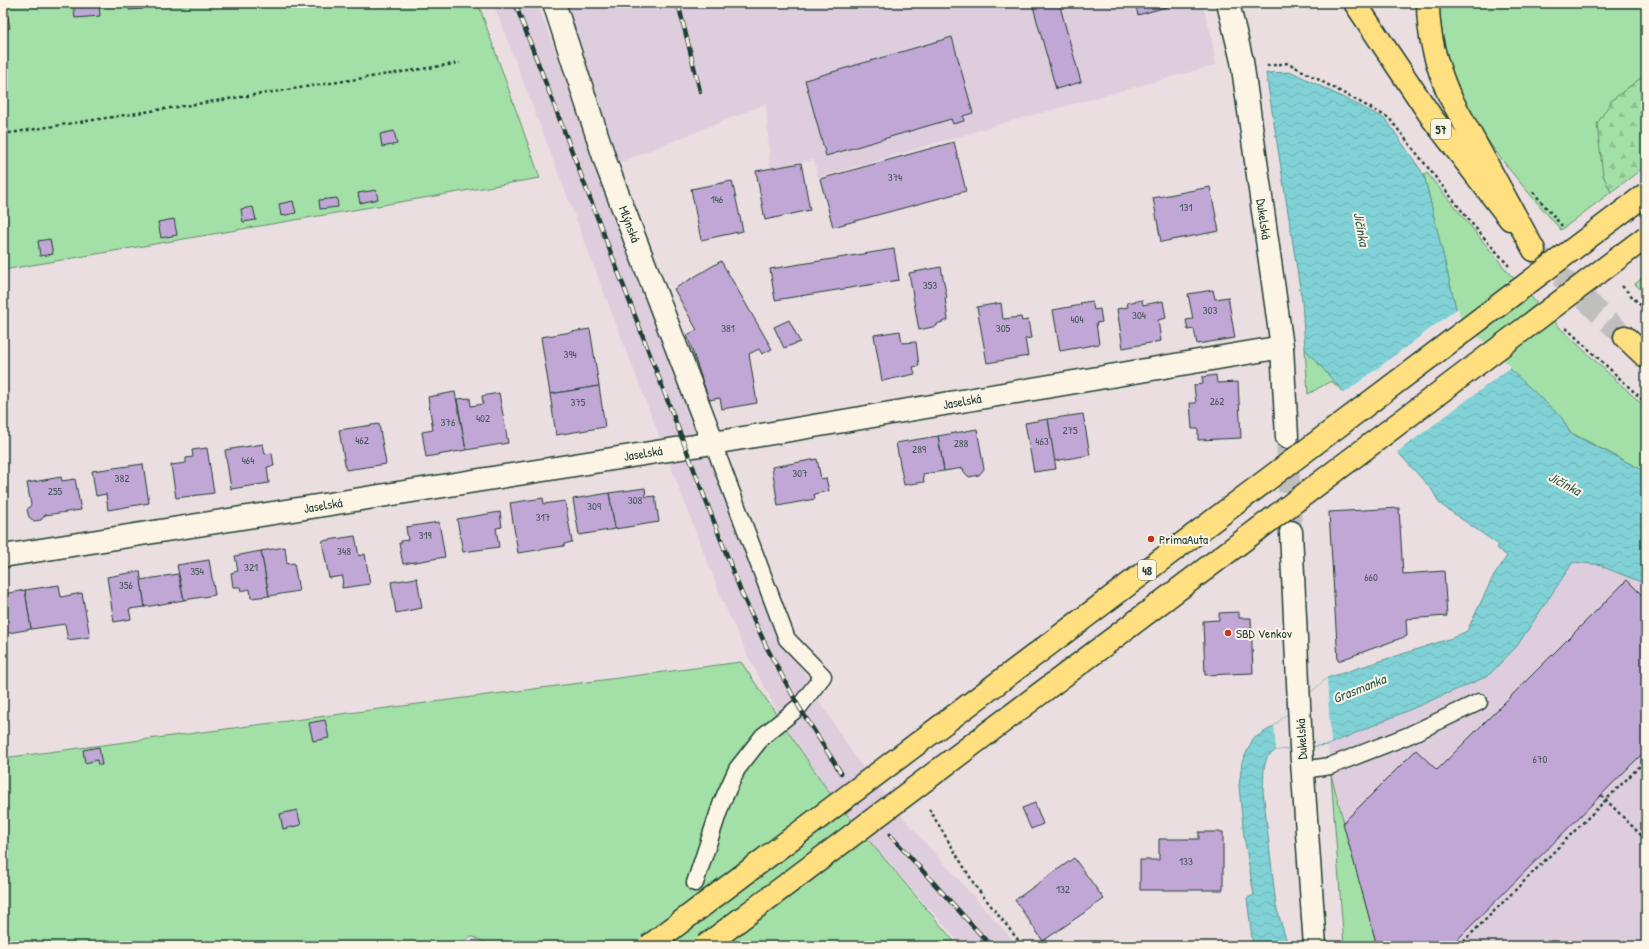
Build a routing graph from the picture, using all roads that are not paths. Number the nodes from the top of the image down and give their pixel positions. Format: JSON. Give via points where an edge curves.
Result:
{"nodes":[{"id":1,"x":554,"y":3,"type":"edge"},
{"id":2,"x":1228,"y":3,"type":"edge"},
{"id":3,"x":1355,"y":3,"type":"edge"},
{"id":4,"x":1428,"y":3,"type":"edge"},
{"id":5,"x":1646,"y":194,"type":"edge"},
{"id":6,"x":1646,"y":237,"type":"edge"},
{"id":7,"x":1625,"y":337,"type":"tunnel mouth"},
{"id":8,"x":1282,"y":347,"type":"junction"},
{"id":9,"x":1646,"y":357,"type":"edge"},
{"id":10,"x":1287,"y":437,"type":"tunnel mouth"},
{"id":11,"x":713,"y":443,"type":"junction"},
{"id":12,"x":1291,"y":532,"type":"tunnel mouth"},
{"id":13,"x":3,"y":556,"type":"edge"},
{"id":14,"x":1479,"y":702,"type":"dead end"},
{"id":15,"x":1303,"y":770,"type":"junction"},
{"id":16,"x":695,"y":883,"type":"dead end"},
{"id":17,"x":649,"y":946,"type":"edge"},
{"id":18,"x":706,"y":946,"type":"edge"},
{"id":19,"x":1315,"y":946,"type":"edge"}],
"edges":[{"from":1,"to":11,"type":"street","name":"Mlýnská","via":[[608,166]]},
{"from":2,"to":8,"type":"street","name":"Dukelská","via":[[1242,61]]},
{"from":3,"to":4,"type":"main road","number":"57","via":[[1432,118],[1534,250],[1449,95],[1438,69],[1431,41]]},
{"from":5,"to":17,"type":"main road","number":"48","bridge":true},
{"from":6,"to":18,"type":"main road","bridge":true},
{"from":7,"to":9,"type":"main road"},
{"from":8,"to":10,"type":"street","name":"Dukelská"},
{"from":8,"to":11,"type":"street","name":"Jaselská"},
{"from":11,"to":13,"type":"street","name":"Jaselská"},
{"from":11,"to":16,"type":"lane","via":[[787,639],[823,676],[799,707],[763,736],[737,769],[722,802]]},
{"from":12,"to":15,"type":"street","name":"Dukelská"},
{"from":14,"to":15,"type":"lane","via":[[1407,736],[1330,766]]},
{"from":15,"to":19,"type":"street","name":"Dukelská"}]}
